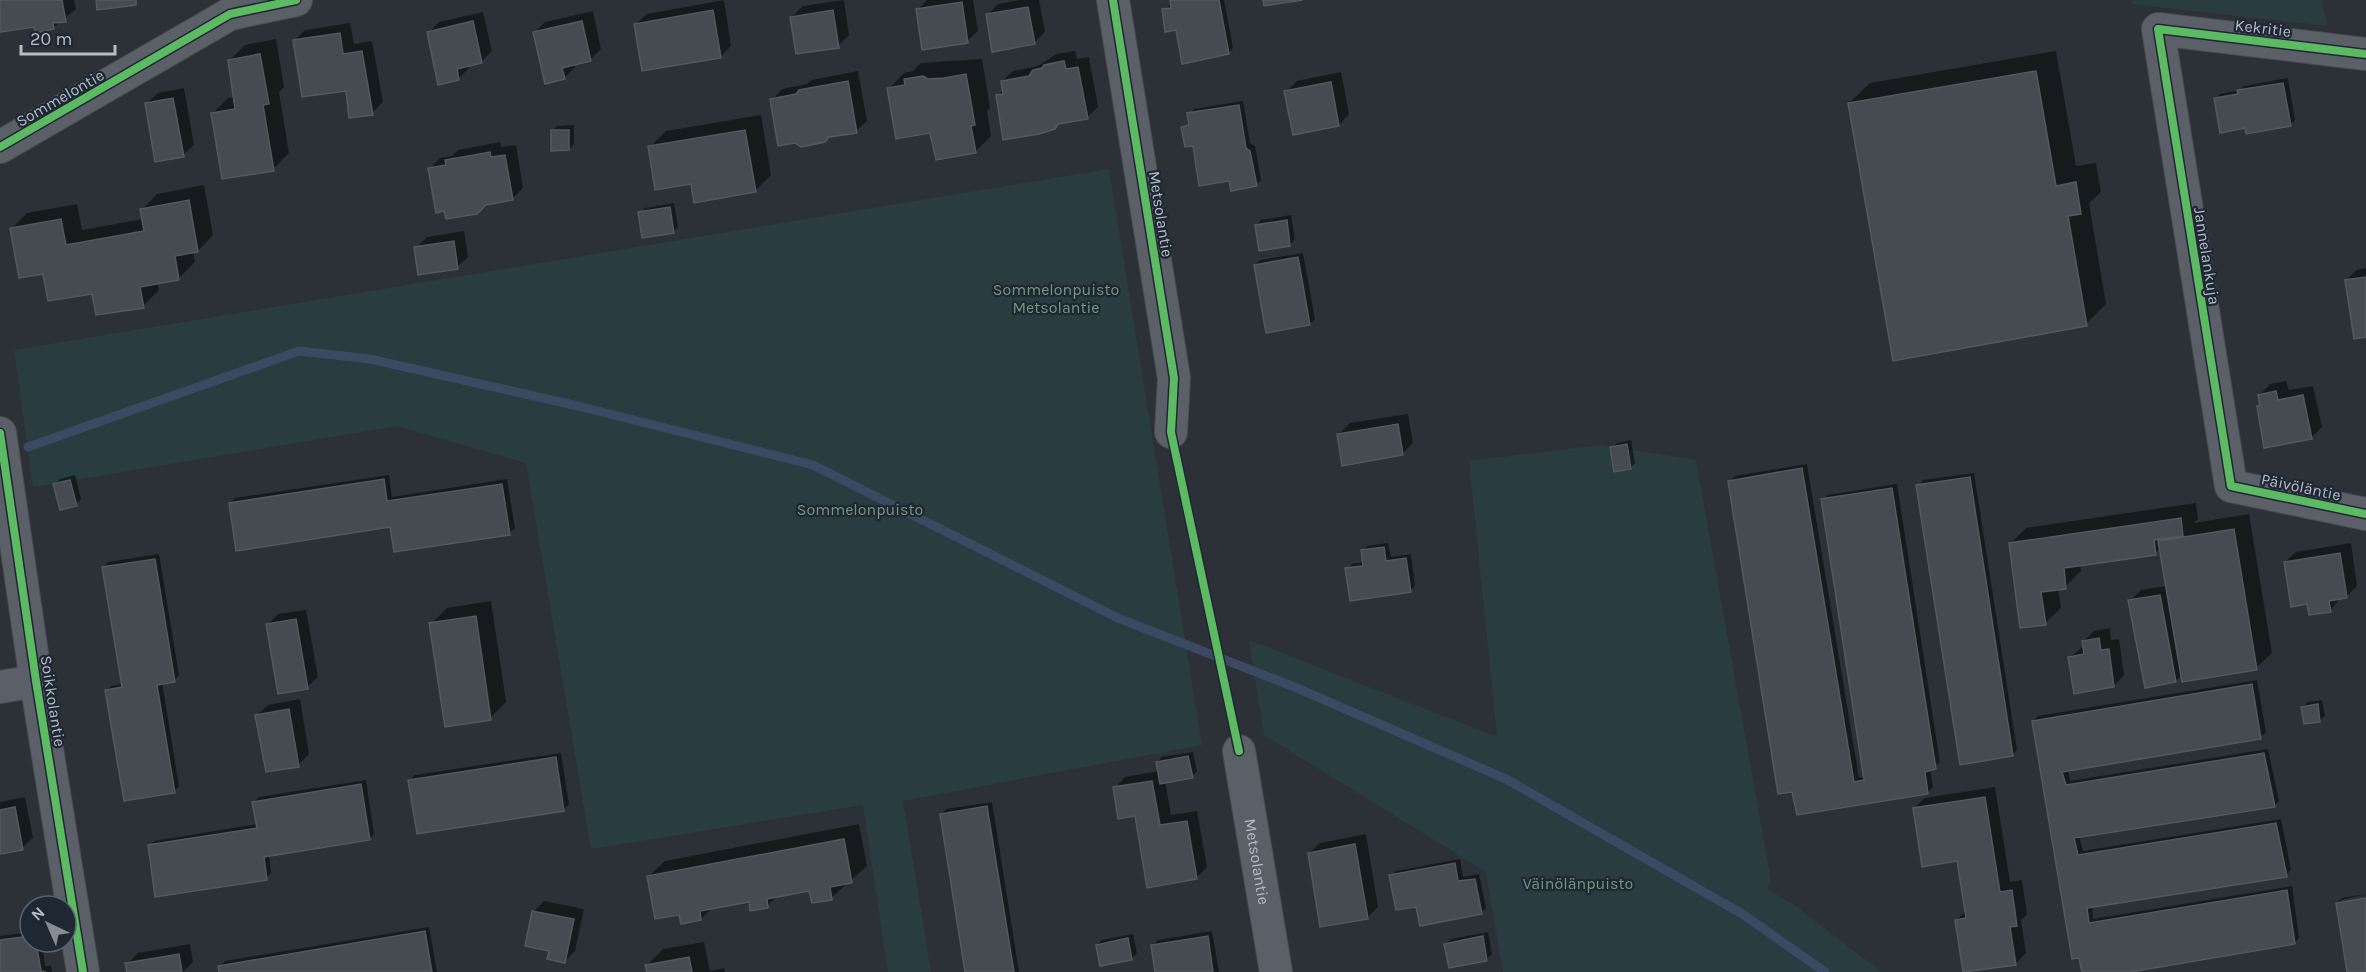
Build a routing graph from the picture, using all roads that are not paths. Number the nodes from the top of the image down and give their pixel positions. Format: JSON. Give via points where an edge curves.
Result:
{"nodes":[{"id":1,"x":296,"y":0,"type":"edge"},
{"id":2,"x":1113,"y":0,"type":"edge"},
{"id":3,"x":2158,"y":29,"type":"joint"},
{"id":4,"x":2366,"y":54,"type":"edge"},
{"id":5,"x":0,"y":147,"type":"edge"},
{"id":6,"x":1171,"y":432,"type":"dead end"},
{"id":7,"x":0,"y":433,"type":"edge"},
{"id":8,"x":2230,"y":486,"type":"joint"},
{"id":9,"x":2366,"y":514,"type":"edge"},
{"id":10,"x":36,"y":681,"type":"junction"},
{"id":11,"x":0,"y":687,"type":"edge"},
{"id":12,"x":1239,"y":751,"type":"dead end"},
{"id":13,"x":83,"y":972,"type":"edge"},
{"id":14,"x":1276,"y":972,"type":"edge"}],
"edges":[{"from":1,"to":5,"type":"street","name":"Sommelontie","via":[[230,14]]},
{"from":2,"to":6,"type":"street","name":"Metsolantie","via":[[1174,378]]},
{"from":3,"to":4,"type":"street","name":"Kekritie"},
{"from":3,"to":8,"type":"street","name":"Jannelankuja"},
{"from":7,"to":10,"type":"street","name":"Soikkolantie"},
{"from":8,"to":9,"type":"street","name":"Päivöläntie"},
{"from":10,"to":11,"type":"street"},
{"from":10,"to":13,"type":"street","name":"Soikkolantie"},
{"from":12,"to":14,"type":"street","name":"Metsolantie"}]}
